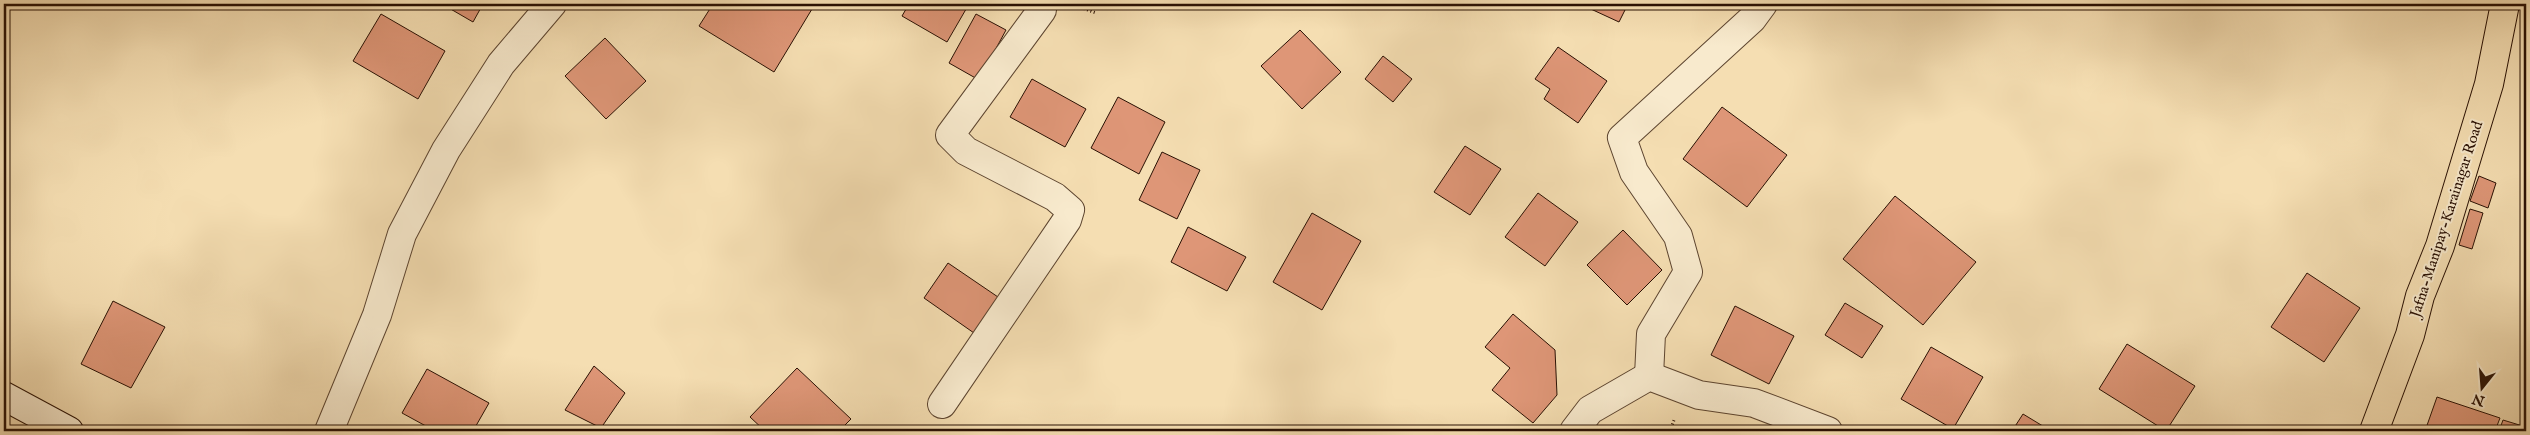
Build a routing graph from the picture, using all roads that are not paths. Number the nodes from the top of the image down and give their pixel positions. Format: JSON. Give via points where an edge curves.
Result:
{"nodes":[{"id":1,"x":552,"y":4,"type":"edge"},
{"id":2,"x":1042,"y":4,"type":"edge"},
{"id":3,"x":1763,"y":4,"type":"edge"},
{"id":4,"x":2505,"y":4,"type":"edge"},
{"id":5,"x":1649,"y":376,"type":"junction"},
{"id":6,"x":4,"y":396,"type":"edge"},
{"id":7,"x":942,"y":404,"type":"dead end"},
{"id":8,"x":69,"y":431,"type":"edge"},
{"id":9,"x":329,"y":431,"type":"edge"},
{"id":10,"x":1574,"y":431,"type":"edge"},
{"id":11,"x":1828,"y":431,"type":"edge"},
{"id":12,"x":2374,"y":431,"type":"edge"}],
"edges":[{"from":1,"to":9,"type":"street","via":[[501,64],[446,150],[402,234],[377,315]]},
{"from":2,"to":7,"type":"street","via":[[1042,10],[950,135],[966,151],[1055,197],[1070,210],[1069,215]]},
{"from":3,"to":5,"type":"street","via":[[1752,19],[1622,138],[1634,172],[1678,236],[1688,272],[1651,334]]},
{"from":4,"to":12,"type":"main road","name":"Jafna-Manipay-Karainagar Road","via":[[2489,84],[2440,246]]},
{"from":5,"to":10,"type":"street","via":[[1590,410]]},
{"from":5,"to":11,"type":"street","via":[[1699,395],[1754,404]]},
{"from":6,"to":8,"type":"street"}]}
